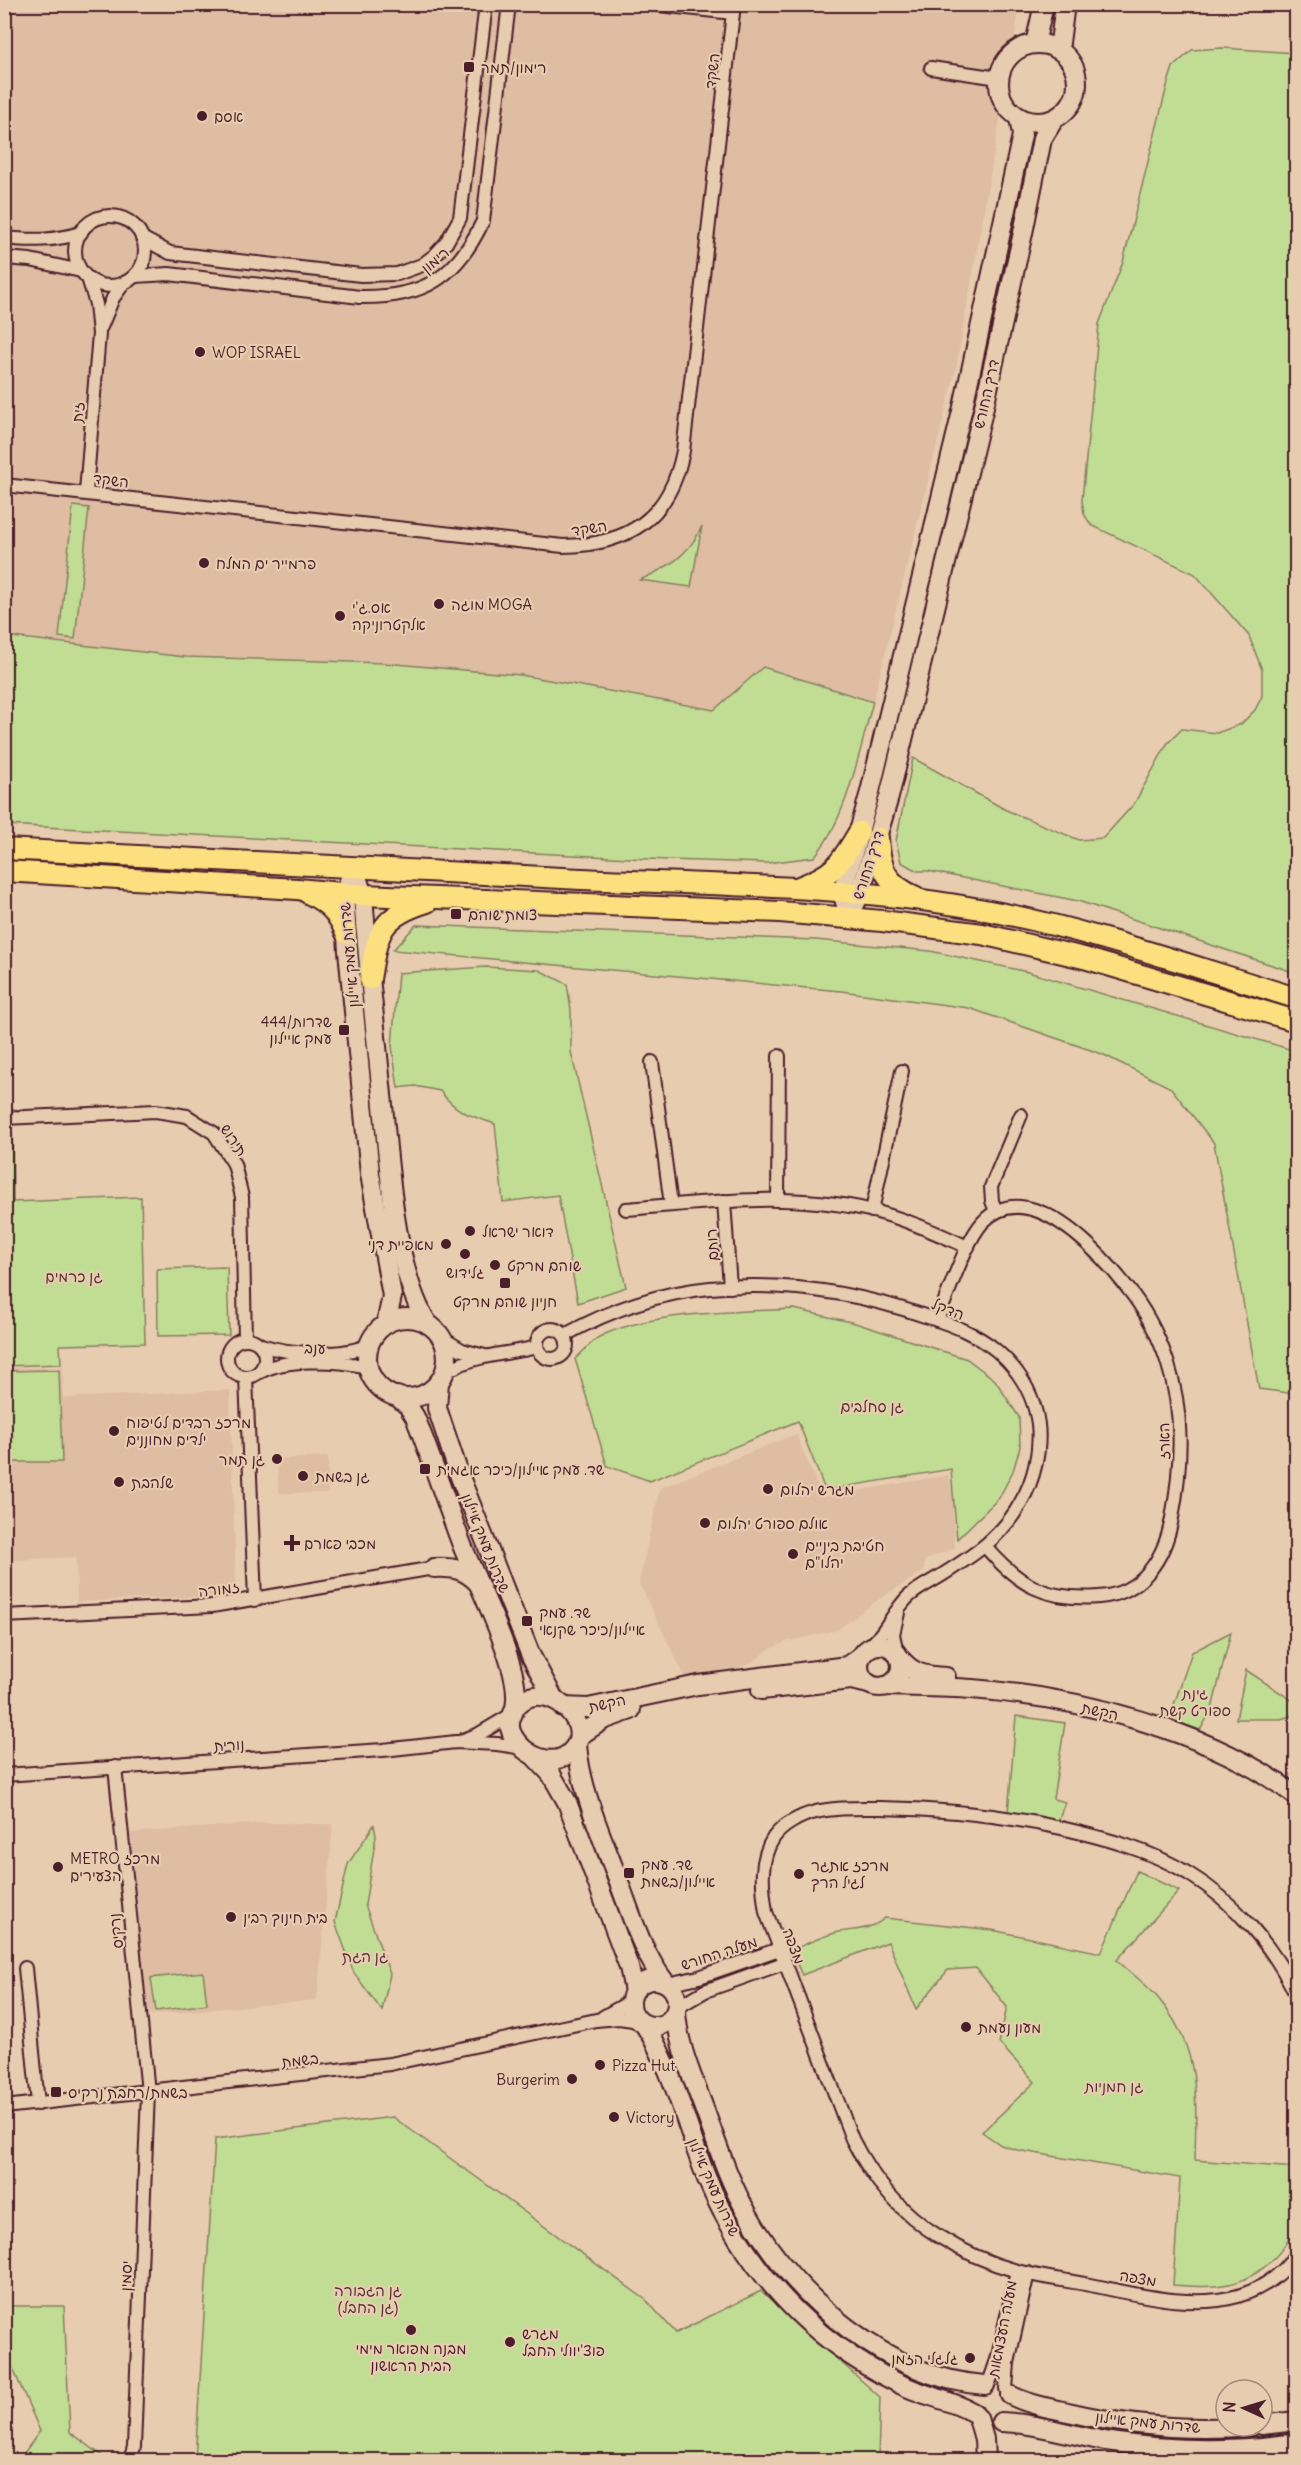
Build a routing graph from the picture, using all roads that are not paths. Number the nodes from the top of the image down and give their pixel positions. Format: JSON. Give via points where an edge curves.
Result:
{"nodes":[{"id":1,"x":486,"y":4,"type":"edge"},
{"id":2,"x":509,"y":4,"type":"edge"},
{"id":3,"x":650,"y":4,"type":"edge"},
{"id":4,"x":1044,"y":4,"type":"edge"},
{"id":5,"x":1065,"y":4,"type":"edge"},
{"id":6,"x":734,"y":9,"type":"edge"},
{"id":7,"x":1035,"y":44,"type":"junction"},
{"id":8,"x":1059,"y":50,"type":"junction"},
{"id":9,"x":931,"y":68,"type":"dead end"},
{"id":10,"x":999,"y":78,"type":"junction"},
{"id":11,"x":1019,"y":118,"type":"junction"},
{"id":12,"x":1053,"y":120,"type":"junction"},
{"id":13,"x":81,"y":233,"type":"junction"},
{"id":14,"x":4,"y":238,"type":"edge"},
{"id":15,"x":142,"y":238,"type":"junction"},
{"id":16,"x":4,"y":258,"type":"edge"},
{"id":17,"x":84,"y":275,"type":"junction"},
{"id":18,"x":129,"y":279,"type":"junction"},
{"id":19,"x":99,"y":334,"type":"junction"},
{"id":20,"x":4,"y":484,"type":"edge"},
{"id":21,"x":86,"y":492,"type":"junction"},
{"id":22,"x":859,"y":832,"type":"junction"},
{"id":23,"x":878,"y":838,"type":"junction"},
{"id":24,"x":4,"y":849,"type":"edge"},
{"id":25,"x":354,"y":868,"type":"junction"},
{"id":26,"x":4,"y":871,"type":"edge"},
{"id":27,"x":297,"y":888,"type":"junction"},
{"id":28,"x":792,"y":889,"type":"junction"},
{"id":29,"x":851,"y":893,"type":"junction"},
{"id":30,"x":354,"y":894,"type":"junction"},
{"id":31,"x":437,"y":899,"type":"junction"},
{"id":32,"x":927,"y":901,"type":"junction"},
{"id":33,"x":849,"y":917,"type":"junction"},
{"id":34,"x":346,"y":933,"type":"junction"},
{"id":35,"x":370,"y":979,"type":"junction"},
{"id":36,"x":1296,"y":998,"type":"edge"},
{"id":37,"x":1296,"y":1021,"type":"edge"},
{"id":38,"x":778,"y":1056,"type":"dead end"},
{"id":39,"x":652,"y":1062,"type":"dead end"},
{"id":40,"x":902,"y":1071,"type":"dead end"},
{"id":41,"x":1022,"y":1115,"type":"dead end"},
{"id":42,"x":4,"y":1118,"type":"edge"},
{"id":43,"x":778,"y":1200,"type":"junction"},
{"id":44,"x":724,"y":1201,"type":"junction"},
{"id":45,"x":671,"y":1205,"type":"junction"},
{"id":46,"x":626,"y":1209,"type":"dead end"},
{"id":47,"x":872,"y":1210,"type":"junction"},
{"id":48,"x":996,"y":1211,"type":"junction"},
{"id":49,"x":969,"y":1247,"type":"junction"},
{"id":50,"x":730,"y":1287,"type":"junction"},
{"id":51,"x":937,"y":1320,"type":"junction"},
{"id":52,"x":386,"y":1324,"type":"junction"},
{"id":53,"x":428,"y":1324,"type":"junction"},
{"id":54,"x":565,"y":1335,"type":"junction"},
{"id":55,"x":442,"y":1338,"type":"junction"},
{"id":56,"x":245,"y":1339,"type":"junction"},
{"id":57,"x":370,"y":1344,"type":"junction"},
{"id":58,"x":261,"y":1345,"type":"junction"},
{"id":59,"x":537,"y":1347,"type":"junction"},
{"id":60,"x":486,"y":1356,"type":"junction"},
{"id":61,"x":251,"y":1376,"type":"junction"},
{"id":62,"x":372,"y":1376,"type":"junction"},
{"id":63,"x":441,"y":1378,"type":"junction"},
{"id":64,"x":397,"y":1396,"type":"junction"},
{"id":65,"x":459,"y":1537,"type":"junction"},
{"id":66,"x":985,"y":1546,"type":"junction"},
{"id":67,"x":434,"y":1568,"type":"junction"},
{"id":68,"x":479,"y":1583,"type":"junction"},
{"id":69,"x":255,"y":1600,"type":"junction"},
{"id":70,"x":900,"y":1606,"type":"junction"},
{"id":71,"x":4,"y":1616,"type":"edge"},
{"id":72,"x":864,"y":1652,"type":"junction"},
{"id":73,"x":898,"y":1655,"type":"junction"},
{"id":74,"x":877,"y":1685,"type":"junction"},
{"id":75,"x":558,"y":1703,"type":"junction"},
{"id":76,"x":513,"y":1712,"type":"junction"},
{"id":77,"x":578,"y":1740,"type":"junction"},
{"id":78,"x":456,"y":1742,"type":"junction"},
{"id":79,"x":530,"y":1752,"type":"junction"},
{"id":80,"x":115,"y":1767,"type":"junction"},
{"id":81,"x":4,"y":1775,"type":"edge"},
{"id":82,"x":1296,"y":1783,"type":"edge"},
{"id":83,"x":1296,"y":1796,"type":"edge"},
{"id":84,"x":779,"y":1949,"type":"junction"},
{"id":85,"x":784,"y":1963,"type":"junction"},
{"id":86,"x":25,"y":1968,"type":"dead end"},
{"id":87,"x":666,"y":1983,"type":"junction"},
{"id":88,"x":633,"y":1994,"type":"junction"},
{"id":89,"x":1296,"y":1995,"type":"edge"},
{"id":90,"x":676,"y":2010,"type":"junction"},
{"id":91,"x":596,"y":2020,"type":"junction"},
{"id":92,"x":642,"y":2022,"type":"junction"},
{"id":93,"x":148,"y":2092,"type":"junction"},
{"id":94,"x":38,"y":2104,"type":"junction"},
{"id":95,"x":4,"y":2107,"type":"edge"},
{"id":96,"x":1296,"y":2255,"type":"edge"},
{"id":97,"x":1023,"y":2272,"type":"junction"},
{"id":98,"x":987,"y":2384,"type":"junction"},
{"id":99,"x":1008,"y":2392,"type":"junction"},
{"id":100,"x":976,"y":2415,"type":"junction"},
{"id":101,"x":1296,"y":2421,"type":"edge"},
{"id":102,"x":1000,"y":2422,"type":"junction"},
{"id":103,"x":1274,"y":2424,"type":"edge"},
{"id":104,"x":1214,"y":2428,"type":"edge"},
{"id":105,"x":1296,"y":2443,"type":"edge"},
{"id":106,"x":130,"y":2460,"type":"edge"},
{"id":107,"x":985,"y":2460,"type":"edge"}],
"edges":[{"from":1,"to":15,"type":"street","name":"רימון","via":[[460,218],[446,243],[422,265],[397,274],[361,275],[170,253]]},
{"from":2,"to":18,"type":"street","name":"רימון","via":[[483,221],[467,252],[442,277],[427,287],[382,297],[169,274]]},
{"from":3,"to":6,"type":"street"},
{"from":4,"to":7,"type":"main road"},
{"from":5,"to":8,"type":"main road"},
{"from":6,"to":21,"type":"street","name":"השקד","via":[[681,459],[667,496],[634,531],[589,546],[563,546]]},
{"from":7,"to":8,"type":"main road"},
{"from":7,"to":10,"type":"main road","via":[[1011,54]]},
{"from":8,"to":12,"type":"main road","via":[[1075,69],[1077,93],[1072,105]]},
{"from":9,"to":10,"type":"street"},
{"from":10,"to":11,"type":"main road","via":[[1003,101]]},
{"from":11,"to":12,"type":"main road","via":[[1041,123]]},
{"from":11,"to":22,"type":"main road","name":"דרך החורש","via":[[1022,135],[983,319]]},
{"from":12,"to":23,"type":"main road","name":"דרך החורש","via":[[1042,139],[985,400]]},
{"from":13,"to":14,"type":"street","via":[[52,240]]},
{"from":13,"to":15,"type":"street","via":[[94,220],[116,217],[136,228]]},
{"from":13,"to":17,"type":"street","via":[[75,254]]},
{"from":15,"to":18,"type":"street","via":[[144,259]]},
{"from":16,"to":17,"type":"street","via":[[30,260]]},
{"from":17,"to":18,"type":"street","via":[[106,286]]},
{"from":17,"to":19,"type":"street","name":"זית","via":[[96,304]]},
{"from":18,"to":19,"type":"street","name":"זית","via":[[113,298]]},
{"from":19,"to":21,"type":"street","name":"זית"},
{"from":20,"to":21,"type":"street","name":"השקד"},
{"from":22,"to":28,"type":"main road","via":[[837,867],[822,878]]},
{"from":22,"to":29,"type":"main road","name":"דרך החורש"},
{"from":23,"to":29,"type":"main road","name":"דרך החורש"},
{"from":23,"to":32,"type":"main road","via":[[886,875],[896,886]]},
{"from":24,"to":25,"type":"main road"},
{"from":25,"to":28,"type":"main road"},
{"from":25,"to":30,"type":"main road","name":"שדרות עמק איילון"},
{"from":26,"to":27,"type":"main road"},
{"from":27,"to":30,"type":"main road"},
{"from":27,"to":34,"type":"main road","via":[[329,906],[339,916]]},
{"from":28,"to":29,"type":"main road"},
{"from":29,"to":32,"type":"main road"},
{"from":29,"to":33,"type":"main road","name":"דרך החורש"},
{"from":30,"to":31,"type":"main road"},
{"from":30,"to":34,"type":"main road","name":"שדרות עמק איילון"},
{"from":30,"to":35,"type":"main road","name":"שדרות עמק איילון"},
{"from":31,"to":33,"type":"main road"},
{"from":31,"to":35,"type":"main road","via":[[403,910],[385,925]]},
{"from":32,"to":36,"type":"main road","via":[[1042,922]]},
{"from":33,"to":37,"type":"main road","via":[[982,934],[1084,958]]},
{"from":34,"to":52,"type":"main road","name":"שדרות עמק איילון","via":[[370,1174],[392,1296]]},
{"from":35,"to":53,"type":"main road","name":"שדרות עמק איילון","via":[[394,1205],[408,1275],[419,1310]]},
{"from":38,"to":43,"type":"street"},
{"from":39,"to":45,"type":"street"},
{"from":40,"to":47,"type":"street"},
{"from":41,"to":48,"type":"street","via":[[991,1187]]},
{"from":42,"to":56,"type":"street","name":"תירוש","via":[[156,1111],[187,1116],[214,1133],[234,1164],[242,1197]]},
{"from":43,"to":44,"type":"street"},
{"from":43,"to":47,"type":"street"},
{"from":44,"to":45,"type":"street"},
{"from":44,"to":50,"type":"street","name":"רותם"},
{"from":45,"to":46,"type":"street"},
{"from":47,"to":49,"type":"street"},
{"from":48,"to":49,"type":"street","via":[[983,1222]]},
{"from":48,"to":66,"type":"street","name":"הארז","via":[[1030,1207],[1049,1214],[1126,1286],[1156,1333],[1167,1362],[1180,1424],[1181,1459],[1171,1528],[1162,1553],[1137,1585],[1122,1593],[1073,1598],[1049,1593],[1010,1574]]},
{"from":49,"to":51,"type":"street"},
{"from":50,"to":51,"type":"street","name":"הדקל","via":[[776,1287],[836,1294]]},
{"from":50,"to":54,"type":"street","name":"הדקל","via":[[687,1291],[635,1303]]},
{"from":51,"to":66,"type":"street","name":"הדקל","via":[[980,1338],[996,1350],[1022,1378],[1036,1413],[1038,1448],[1029,1484],[1012,1518]]},
{"from":52,"to":53,"type":"main road","via":[[407,1318]]},
{"from":52,"to":57,"type":"main road"},
{"from":53,"to":55,"type":"main road"},
{"from":54,"to":59,"type":"street","via":[[556,1329],[544,1330],[537,1339]]},
{"from":54,"to":59,"type":"street","via":[[568,1346],[558,1359],[543,1356]]},
{"from":55,"to":60,"type":"street","via":[[462,1350]]},
{"from":55,"to":63,"type":"main road","via":[[447,1353]]},
{"from":56,"to":58,"type":"street"},
{"from":56,"to":61,"type":"street","via":[[231,1345],[226,1356],[230,1370]]},
{"from":57,"to":58,"type":"street","name":"ענב","via":[[344,1352],[283,1351]]},
{"from":57,"to":62,"type":"main road","via":[[367,1356]]},
{"from":58,"to":61,"type":"street","via":[[265,1358],[261,1370]]},
{"from":59,"to":60,"type":"street"},
{"from":60,"to":63,"type":"street","via":[[454,1366]]},
{"from":61,"to":62,"type":"street","name":"ענב","via":[[270,1367],[300,1363],[354,1364],[363,1366]]},
{"from":61,"to":69,"type":"street"},
{"from":62,"to":64,"type":"main road","via":[[379,1386]]},
{"from":63,"to":64,"type":"main road","via":[[420,1396]]},
{"from":63,"to":75,"type":"main road","name":"שדרות עמק איילון","via":[[437,1408],[460,1477],[531,1656]]},
{"from":64,"to":65,"type":"main road","name":"שדרות עמק איילון","via":[[415,1417]]},
{"from":65,"to":67,"type":"main road","via":[[452,1555]]},
{"from":65,"to":68,"type":"main road","name":"שדרות עמק איילון"},
{"from":66,"to":70,"type":"street","name":"הדקל","via":[[916,1591]]},
{"from":67,"to":68,"type":"main road","via":[[454,1568]]},
{"from":67,"to":69,"type":"street","name":"זמורה"},
{"from":68,"to":76,"type":"main road","name":"שדרות עמק איילון","via":[[510,1663],[515,1687]]},
{"from":69,"to":71,"type":"street","name":"זמורה","via":[[212,1606]]},
{"from":70,"to":72,"type":"street","name":"הדקל","via":[[876,1642]]},
{"from":70,"to":73,"type":"street","via":[[893,1634]]},
{"from":72,"to":73,"type":"main road","via":[[879,1645],[892,1648]]},
{"from":72,"to":74,"type":"main road","via":[[859,1668],[864,1680]]},
{"from":72,"to":75,"type":"main road","name":"הקשת","via":[[847,1666],[688,1686],[588,1708]]},
{"from":73,"to":74,"type":"main road","via":[[902,1666],[896,1680]]},
{"from":73,"to":82,"type":"main road","name":"הקשת","via":[[907,1667],[926,1676],[973,1678],[1056,1691],[1169,1719],[1238,1747]]},
{"from":74,"to":77,"type":"main road","name":"הקשת","via":[[851,1680],[672,1701],[616,1714]]},
{"from":74,"to":83,"type":"main road","name":"הקשת","via":[[994,1692],[1139,1721],[1190,1736],[1226,1753]]},
{"from":75,"to":76,"type":"main road","via":[[534,1695],[521,1700]]},
{"from":75,"to":77,"type":"main road","via":[[576,1722]]},
{"from":76,"to":78,"type":"street","name":"נורית","via":[[479,1734]]},
{"from":76,"to":79,"type":"main road","via":[[512,1733]]},
{"from":77,"to":79,"type":"main road","via":[[566,1756],[555,1761],[540,1759]]},
{"from":77,"to":87,"type":"main road","via":[[586,1796],[643,1946]]},
{"from":78,"to":79,"type":"street","name":"נורית","via":[[497,1744]]},
{"from":78,"to":80,"type":"street","name":"נורית"},
{"from":79,"to":88,"type":"main road","via":[[551,1774],[567,1802],[629,1967]]},
{"from":80,"to":81,"type":"street","name":"נורית"},
{"from":80,"to":93,"type":"street","name":"נרקיס"},
{"from":84,"to":85,"type":"street","name":"מצפה"},
{"from":84,"to":87,"type":"street","name":"מעלה החורש","via":[[699,1977]]},
{"from":84,"to":89,"type":"street","name":"מצפה","via":[[766,1912],[762,1872],[775,1836],[792,1822],[812,1813],[874,1808],[964,1812],[1112,1841],[1189,1873],[1240,1915],[1288,1976]]},
{"from":85,"to":90,"type":"street","name":"מעלה החורש","via":[[705,1991]]},
{"from":85,"to":97,"type":"street","name":"מצפה","via":[[852,2139],[876,2179],[899,2205],[940,2238]]},
{"from":86,"to":94,"type":"street"},
{"from":87,"to":88,"type":"main road","via":[[645,1982]]},
{"from":87,"to":90,"type":"main road","via":[[675,1994]]},
{"from":88,"to":91,"type":"street","name":"בשמת","via":[[626,2004]]},
{"from":88,"to":92,"type":"main road","via":[[632,2008]]},
{"from":90,"to":92,"type":"main road","via":[[660,2025]]},
{"from":90,"to":98,"type":"main road","name":"שדרות עמק איילון","via":[[681,2045],[728,2170],[748,2215],[777,2259],[827,2311],[866,2341],[927,2373],[959,2382]]},
{"from":91,"to":92,"type":"street","name":"בשמת"},
{"from":91,"to":93,"type":"street","name":"בשמת","via":[[390,2064]]},
{"from":92,"to":100,"type":"main road","name":"שדרות עמק איילון","via":[[660,2052],[718,2204],[741,2247],[771,2285],[813,2327],[854,2359],[898,2384]]},
{"from":93,"to":94,"type":"street","name":"בשמת"},
{"from":93,"to":106,"type":"street","name":"יסמין","via":[[134,2447]]},
{"from":94,"to":95,"type":"street","name":"בשמת"},
{"from":96,"to":97,"type":"street","name":"מצפה","via":[[1278,2277],[1259,2288],[1213,2301],[1153,2296]]},
{"from":97,"to":98,"type":"street","name":"מעלה העצמאות"},
{"from":97,"to":99,"type":"street","name":"מעלה העצמאות","via":[[1008,2363]]},
{"from":98,"to":99,"type":"main road","via":[[996,2384]]},
{"from":98,"to":100,"type":"main road","via":[[972,2399]]},
{"from":99,"to":102,"type":"main road","via":[[1011,2409]]},
{"from":99,"to":104,"type":"main road","name":"שדרות עמק איילון","via":[[1051,2408],[1136,2424]]},
{"from":100,"to":102,"type":"main road","via":[[987,2423]]},
{"from":100,"to":107,"type":"main road","via":[[984,2439]]},
{"from":101,"to":103,"type":"main road"},
{"from":102,"to":105,"type":"main road","name":"שדרות עמק איילון","via":[[1160,2447],[1220,2450]]},
{"from":102,"to":107,"type":"main road"}]}
